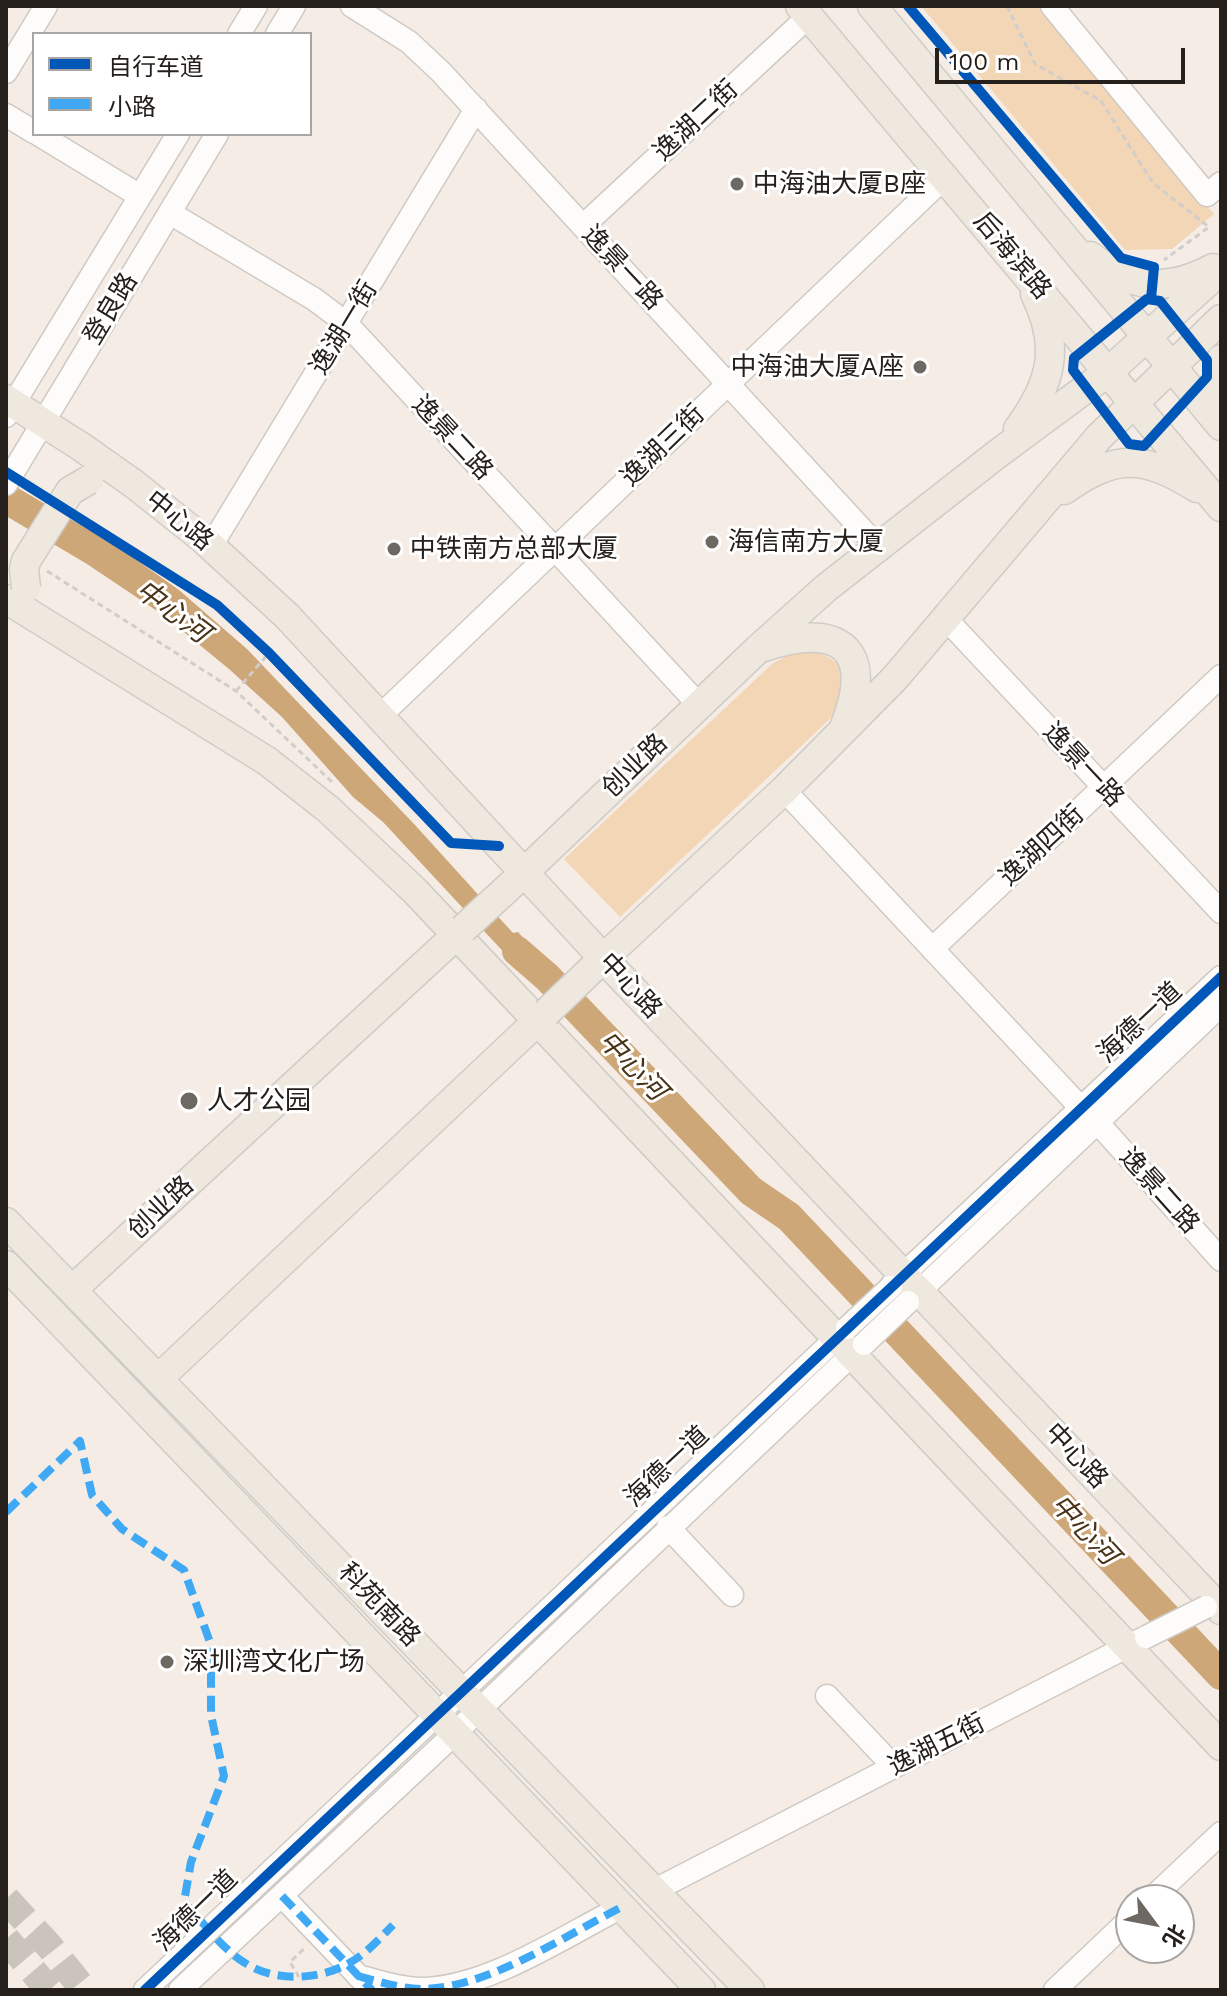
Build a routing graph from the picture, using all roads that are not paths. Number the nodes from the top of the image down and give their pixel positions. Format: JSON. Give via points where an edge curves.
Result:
{"nodes":[{"id":1,"x":46,"y":6,"type":"edge"},
{"id":2,"x":256,"y":6,"type":"edge"},
{"id":3,"x":294,"y":6,"type":"edge"},
{"id":4,"x":352,"y":6,"type":"edge"},
{"id":5,"x":872,"y":6,"type":"edge"},
{"id":6,"x":1052,"y":6,"type":"edge"},
{"id":7,"x":804,"y":11,"type":"edge"},
{"id":8,"x":240,"y":32,"type":"edge"},
{"id":9,"x":278,"y":32,"type":"edge"},
{"id":10,"x":6,"y":72,"type":"edge"},
{"id":11,"x":476,"y":109,"type":"junction"},
{"id":12,"x":6,"y":115,"type":"edge"},
{"id":13,"x":32,"y":131,"type":"edge"},
{"id":14,"x":41,"y":136,"type":"edge"},
{"id":15,"x":177,"y":136,"type":"edge"},
{"id":16,"x":216,"y":136,"type":"edge"},
{"id":17,"x":946,"y":176,"type":"junction"},
{"id":18,"x":1221,"y":183,"type":"edge"},
{"id":19,"x":140,"y":196,"type":"junction"},
{"id":20,"x":170,"y":213,"type":"junction"},
{"id":21,"x":583,"y":226,"type":"junction"},
{"id":22,"x":1065,"y":237,"type":"junction"},
{"id":23,"x":1221,"y":263,"type":"edge"},
{"id":24,"x":1022,"y":268,"type":"junction"},
{"id":25,"x":1221,"y":270,"type":"edge"},
{"id":26,"x":1221,"y":319,"type":"edge"},
{"id":27,"x":346,"y":323,"type":"junction"},
{"id":28,"x":1148,"y":338,"type":"junction"},
{"id":29,"x":1221,"y":359,"type":"edge"},
{"id":30,"x":1171,"y":366,"type":"junction"},
{"id":31,"x":1108,"y":372,"type":"junction"},
{"id":32,"x":728,"y":384,"type":"junction"},
{"id":33,"x":1221,"y":395,"type":"edge"},
{"id":34,"x":1133,"y":402,"type":"junction"},
{"id":35,"x":8,"y":406,"type":"edge"},
{"id":36,"x":42,"y":422,"type":"junction"},
{"id":37,"x":1221,"y":426,"type":"edge"},
{"id":38,"x":996,"y":455,"type":"junction"},
{"id":39,"x":6,"y":484,"type":"edge"},
{"id":40,"x":1217,"y":503,"type":"edge"},
{"id":41,"x":161,"y":505,"type":"junction"},
{"id":42,"x":1027,"y":521,"type":"junction"},
{"id":43,"x":211,"y":546,"type":"junction"},
{"id":44,"x":878,"y":547,"type":"junction"},
{"id":45,"x":555,"y":549,"type":"junction"},
{"id":46,"x":16,"y":594,"type":"edge"},
{"id":47,"x":946,"y":619,"type":"junction"},
{"id":48,"x":758,"y":649,"type":"junction"},
{"id":49,"x":1221,"y":676,"type":"edge"},
{"id":50,"x":699,"y":705,"type":"junction"},
{"id":51,"x":380,"y":716,"type":"junction"},
{"id":52,"x":842,"y":733,"type":"junction"},
{"id":53,"x":1104,"y":787,"type":"junction"},
{"id":54,"x":784,"y":790,"type":"junction"},
{"id":55,"x":517,"y":879,"type":"junction"},
{"id":56,"x":1221,"y":912,"type":"edge"},
{"id":57,"x":460,"y":932,"type":"junction"},
{"id":58,"x":932,"y":949,"type":"junction"},
{"id":59,"x":598,"y":964,"type":"junction"},
{"id":60,"x":1221,"y":977,"type":"edge"},
{"id":61,"x":1221,"y":1005,"type":"edge"},
{"id":62,"x":542,"y":1017,"type":"junction"},
{"id":63,"x":1089,"y":1115,"type":"junction"},
{"id":64,"x":6,"y":1222,"type":"edge"},
{"id":65,"x":1221,"y":1260,"type":"edge"},
{"id":66,"x":6,"y":1265,"type":"edge"},
{"id":67,"x":906,"y":1288,"type":"junction"},
{"id":68,"x":72,"y":1290,"type":"junction"},
{"id":69,"x":850,"y":1341,"type":"junction"},
{"id":70,"x":158,"y":1379,"type":"junction"},
{"id":71,"x":668,"y":1527,"type":"junction"},
{"id":72,"x":732,"y":1595,"type":"dead end"},
{"id":73,"x":1215,"y":1605,"type":"edge"},
{"id":74,"x":1137,"y":1642,"type":"junction"},
{"id":75,"x":827,"y":1696,"type":"dead end"},
{"id":76,"x":470,"y":1699,"type":"junction"},
{"id":77,"x":446,"y":1723,"type":"junction"},
{"id":78,"x":1221,"y":1746,"type":"edge"},
{"id":79,"x":894,"y":1767,"type":"junction"},
{"id":80,"x":1221,"y":1833,"type":"edge"},
{"id":81,"x":614,"y":1850,"type":"junction"},
{"id":82,"x":590,"y":1874,"type":"junction"},
{"id":83,"x":1167,"y":1884,"type":"edge"},
{"id":84,"x":653,"y":1891,"type":"junction"},
{"id":85,"x":282,"y":1896,"type":"junction"},
{"id":86,"x":622,"y":1907,"type":"junction"},
{"id":87,"x":1115,"y":1933,"type":"edge"},
{"id":88,"x":365,"y":1983,"type":"edge"},
{"id":89,"x":145,"y":1990,"type":"edge"},
{"id":90,"x":180,"y":1990,"type":"edge"},
{"id":91,"x":701,"y":1990,"type":"edge"},
{"id":92,"x":750,"y":1990,"type":"edge"},
{"id":93,"x":1055,"y":1990,"type":"edge"}],
"edges":[{"from":1,"to":10,"type":"street"},
{"from":2,"to":8,"type":"street"},
{"from":3,"to":9,"type":"street"},
{"from":4,"to":11,"type":"street","name":"逸景一路","via":[[425,56]]},
{"from":5,"to":22,"type":"main road","name":"后海滨路"},
{"from":6,"to":18,"type":"street","via":[[1207,195]]},
{"from":7,"to":17,"type":"main road","name":"后海滨路"},
{"from":7,"to":21,"type":"street","name":"逸湖二街"},
{"from":11,"to":21,"type":"street","name":"逸景一路"},
{"from":11,"to":27,"type":"street","name":"逸湖一街"},
{"from":12,"to":13,"type":"street"},
{"from":14,"to":19,"type":"street"},
{"from":15,"to":19,"type":"street"},
{"from":16,"to":20,"type":"street","name":"登良路"},
{"from":17,"to":24,"type":"main road","name":"后海滨路"},
{"from":17,"to":32,"type":"street","name":"逸湖三街"},
{"from":19,"to":35,"type":"street"},
{"from":20,"to":27,"type":"street","name":"逸景二路"},
{"from":20,"to":36,"type":"street","name":"登良路"},
{"from":21,"to":32,"type":"street","name":"逸景一路"},
{"from":22,"to":23,"type":"main road","via":[[1127,278],[1153,276],[1170,285]]},
{"from":22,"to":28,"type":"main road","name":"后海滨路"},
{"from":24,"to":31,"type":"main road","name":"后海滨路"},
{"from":24,"to":38,"type":"main road","via":[[1041,308],[1050,362],[1035,407]]},
{"from":25,"to":28,"type":"main road","name":"创业路"},
{"from":26,"to":30,"type":"main road"},
{"from":27,"to":43,"type":"street","name":"逸湖一街"},
{"from":27,"to":45,"type":"street","name":"逸景二路"},
{"from":28,"to":30,"type":"main road","name":"后海滨路"},
{"from":28,"to":31,"type":"main road","name":"创业路"},
{"from":29,"to":33,"type":"main road"},
{"from":30,"to":34,"type":"main road"},
{"from":30,"to":37,"type":"main road","name":"后海滨路"},
{"from":31,"to":34,"type":"main road","name":"后海滨路"},
{"from":31,"to":38,"type":"main road","name":"创业路"},
{"from":32,"to":44,"type":"street","name":"逸景一路"},
{"from":32,"to":45,"type":"street","name":"逸湖三街"},
{"from":34,"to":40,"type":"main road","name":"后海滨路"},
{"from":34,"to":42,"type":"main road"},
{"from":35,"to":36,"type":"main road","name":"中心路"},
{"from":36,"to":39,"type":"street","name":"登良路"},
{"from":36,"to":41,"type":"main road","name":"中心路"},
{"from":38,"to":44,"type":"main road","name":"创业路"},
{"from":40,"to":42,"type":"main road","via":[[1167,472],[1132,461],[1085,475]]},
{"from":41,"to":43,"type":"main road","name":"中心路"},
{"from":41,"to":46,"type":"main road","bridge":true,"via":[[112,478],[89,480],[70,491],[26,561]]},
{"from":42,"to":47,"type":"main road"},
{"from":43,"to":51,"type":"main road","name":"中心路","via":[[287,616]]},
{"from":44,"to":48,"type":"main road","name":"创业路"},
{"from":45,"to":50,"type":"street","name":"逸景二路"},
{"from":45,"to":51,"type":"street","name":"逸湖三街"},
{"from":46,"to":57,"type":"main road","via":[[84,647],[289,777]]},
{"from":47,"to":52,"type":"main road"},
{"from":47,"to":53,"type":"street","name":"逸景一路"},
{"from":48,"to":50,"type":"main road","name":"创业路"},
{"from":48,"to":52,"type":"main road","via":[[814,636],[842,646],[857,670],[857,685]]},
{"from":49,"to":53,"type":"street","name":"逸湖四街"},
{"from":50,"to":55,"type":"main road","name":"创业路"},
{"from":51,"to":55,"type":"main road","name":"中心路"},
{"from":52,"to":54,"type":"main road"},
{"from":53,"to":56,"type":"street","name":"逸景一路"},
{"from":53,"to":58,"type":"street","name":"逸湖四街"},
{"from":54,"to":58,"type":"street","name":"逸景二路"},
{"from":54,"to":59,"type":"main road"},
{"from":55,"to":57,"type":"main road","name":"创业路","bridge":true},
{"from":55,"to":59,"type":"main road","name":"中心路"},
{"from":57,"to":62,"type":"main road"},
{"from":57,"to":68,"type":"main road","name":"创业路"},
{"from":58,"to":63,"type":"street","name":"逸景二路"},
{"from":59,"to":62,"type":"main road","bridge":true},
{"from":59,"to":67,"type":"main road","name":"中心路"},
{"from":60,"to":63,"type":"street","name":"海德一道"},
{"from":61,"to":63,"type":"street","name":"海德一道"},
{"from":62,"to":69,"type":"main road"},
{"from":62,"to":70,"type":"main road"},
{"from":63,"to":65,"type":"street","name":"逸景二路"},
{"from":63,"to":67,"type":"street","name":"海德一道"},
{"from":64,"to":68,"type":"main road","name":"科苑南路"},
{"from":66,"to":77,"type":"main road","name":"科苑南路"},
{"from":67,"to":69,"type":"street","name":"海德一道","bridge":true},
{"from":67,"to":73,"type":"main road","name":"中心路"},
{"from":68,"to":70,"type":"main road","name":"科苑南路"},
{"from":69,"to":71,"type":"street","name":"海德一道"},
{"from":69,"to":74,"type":"main road"},
{"from":69,"to":76,"type":"street","name":"海德一道"},
{"from":70,"to":76,"type":"main road","name":"科苑南路"},
{"from":71,"to":72,"type":"street"},
{"from":71,"to":76,"type":"street","name":"海德一道"},
{"from":73,"to":74,"type":"street","name":"逸湖五街","bridge":true},
{"from":74,"to":78,"type":"main road"},
{"from":74,"to":79,"type":"street","name":"逸湖五街"},
{"from":75,"to":79,"type":"street"},
{"from":76,"to":77,"type":"street","name":"海德一道"},
{"from":76,"to":81,"type":"main road","name":"科苑南路"},
{"from":77,"to":82,"type":"main road","name":"科苑南路"},
{"from":77,"to":85,"type":"street","name":"海德一道"},
{"from":77,"to":89,"type":"street","name":"海德一道"},
{"from":79,"to":84,"type":"street","name":"逸湖五街"},
{"from":80,"to":83,"type":"street"},
{"from":81,"to":82,"type":"main road"},
{"from":81,"to":84,"type":"main road","name":"科苑南路"},
{"from":82,"to":86,"type":"main road","name":"科苑南路"},
{"from":84,"to":92,"type":"main road","name":"科苑南路"},
{"from":85,"to":88,"type":"street"},
{"from":85,"to":90,"type":"street","name":"海德一道"},
{"from":86,"to":88,"type":"street","via":[[492,1973],[451,1987]]},
{"from":86,"to":91,"type":"main road","name":"科苑南路"},
{"from":87,"to":93,"type":"street"}]}
